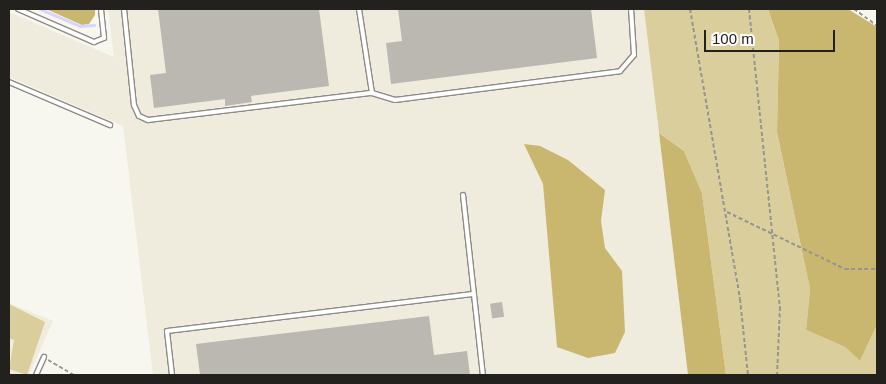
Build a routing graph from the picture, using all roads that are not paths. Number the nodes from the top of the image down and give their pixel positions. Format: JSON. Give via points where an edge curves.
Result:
{"nodes":[{"id":1,"x":18,"y":9,"type":"edge"},
{"id":2,"x":101,"y":9,"type":"edge"},
{"id":3,"x":124,"y":9,"type":"edge"},
{"id":4,"x":359,"y":9,"type":"edge"},
{"id":5,"x":631,"y":9,"type":"edge"},
{"id":6,"x":9,"y":82,"type":"edge"},
{"id":7,"x":372,"y":93,"type":"junction"},
{"id":8,"x":110,"y":126,"type":"dead end"},
{"id":9,"x":463,"y":194,"type":"dead end"},
{"id":10,"x":473,"y":294,"type":"junction"},
{"id":11,"x":44,"y":358,"type":"road end"},
{"id":12,"x":36,"y":375,"type":"edge"},
{"id":13,"x":172,"y":375,"type":"edge"},
{"id":14,"x":483,"y":375,"type":"edge"}],
"edges":[{"from":1,"to":2,"type":"lane","via":[[94,42],[104,38]]},
{"from":3,"to":7,"type":"lane","via":[[134,105],[139,116],[148,120]]},
{"from":4,"to":7,"type":"lane"},
{"from":5,"to":7,"type":"lane","via":[[634,54],[620,71],[395,100]]},
{"from":6,"to":8,"type":"lane"},
{"from":9,"to":10,"type":"lane"},
{"from":10,"to":13,"type":"lane","via":[[168,332]]},
{"from":10,"to":14,"type":"lane"},
{"from":11,"to":12,"type":"lane"}]}
